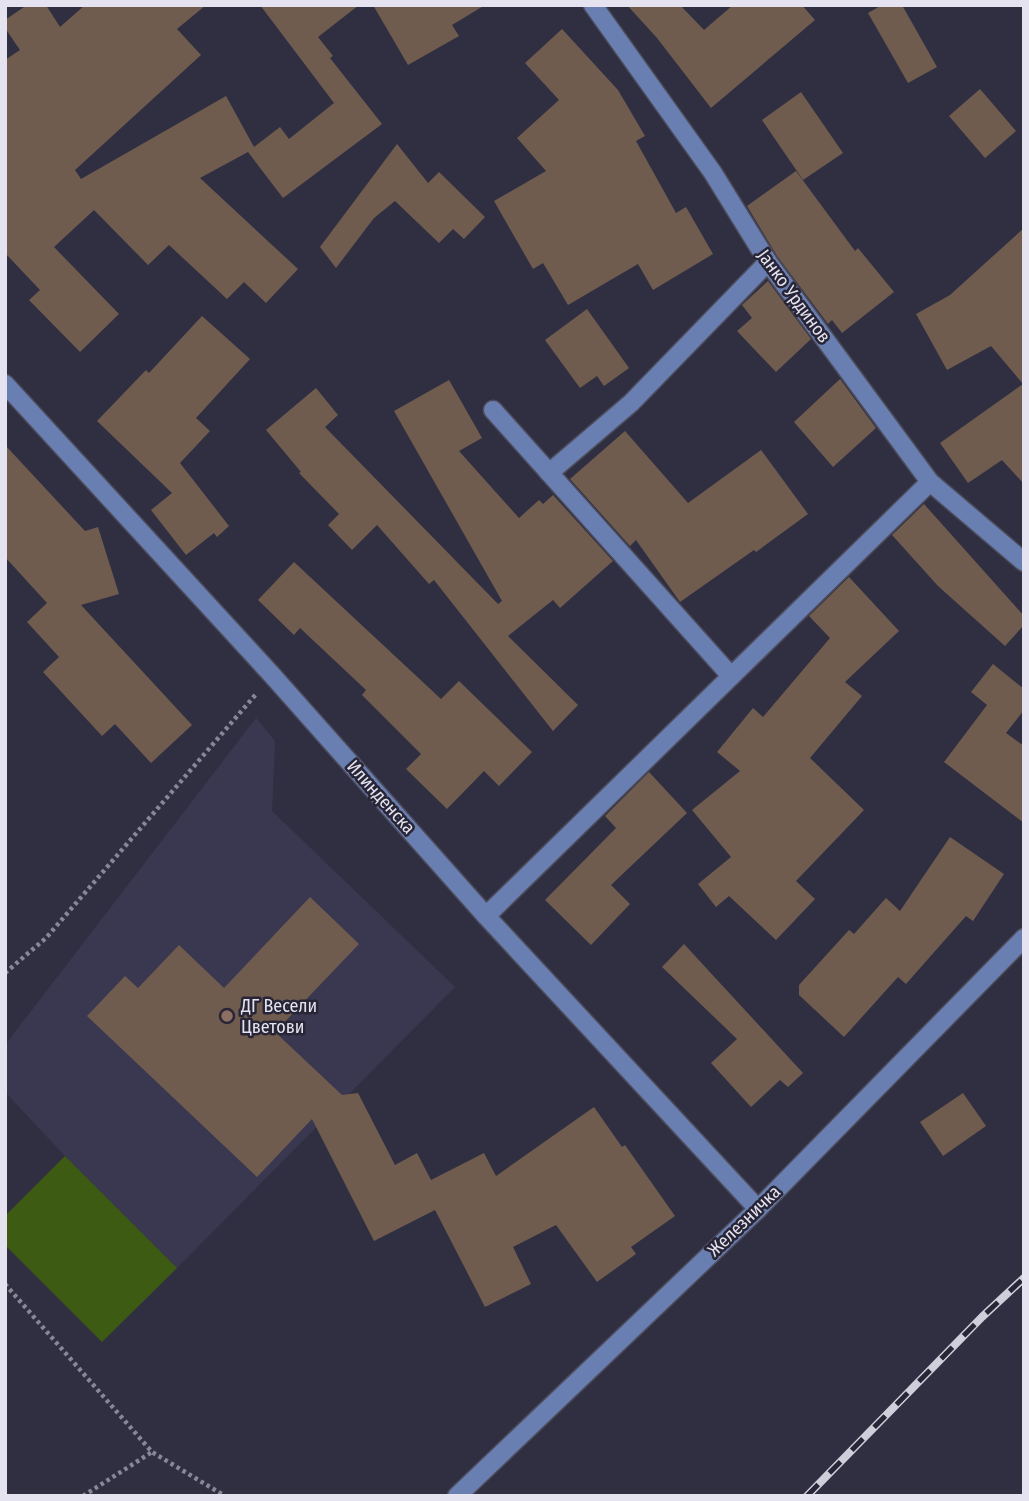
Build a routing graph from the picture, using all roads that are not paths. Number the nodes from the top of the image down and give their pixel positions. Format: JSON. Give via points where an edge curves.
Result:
{"nodes":[{"id":1,"x":593,"y":5,"type":"edge"},
{"id":2,"x":768,"y":262,"type":"junction"},
{"id":3,"x":5,"y":384,"type":"edge"},
{"id":4,"x":493,"y":410,"type":"dead end"},
{"id":5,"x":550,"y":473,"type":"junction"},
{"id":6,"x":930,"y":482,"type":"junction"},
{"id":7,"x":1024,"y":562,"type":"edge"},
{"id":8,"x":731,"y":676,"type":"junction"},
{"id":9,"x":486,"y":916,"type":"junction"},
{"id":10,"x":1024,"y":939,"type":"edge"},
{"id":11,"x":758,"y":1209,"type":"junction"},
{"id":12,"x":457,"y":1496,"type":"edge"}],
"edges":[{"from":1,"to":2,"type":"street","name":"Јанко Урдинов","via":[[713,173]]},
{"from":2,"to":5,"type":"street","via":[[631,403]]},
{"from":2,"to":6,"type":"street","name":"Јанко Урдинов"},
{"from":3,"to":9,"type":"street","name":"Илинденска"},
{"from":4,"to":5,"type":"street"},
{"from":5,"to":8,"type":"street"},
{"from":6,"to":7,"type":"street","name":"Јанко Урдинов"},
{"from":6,"to":8,"type":"street"},
{"from":8,"to":9,"type":"street"},
{"from":9,"to":11,"type":"street","name":"Илинденска"},
{"from":10,"to":11,"type":"street","name":"Железничка"},
{"from":11,"to":12,"type":"street","name":"Железничка"}]}
